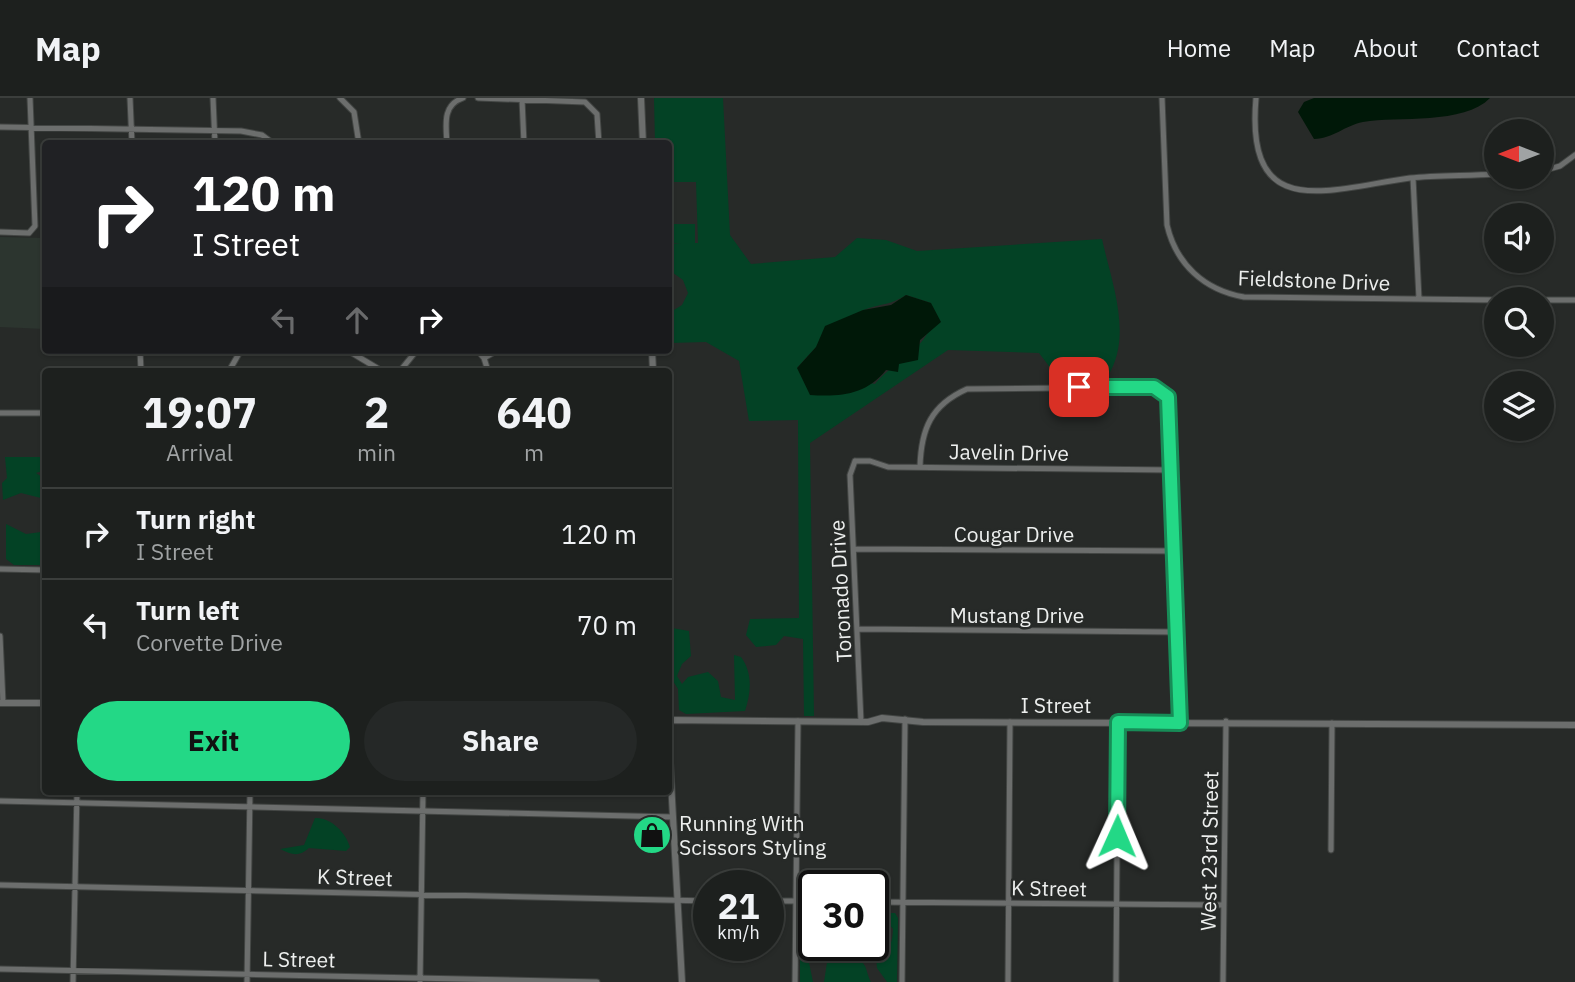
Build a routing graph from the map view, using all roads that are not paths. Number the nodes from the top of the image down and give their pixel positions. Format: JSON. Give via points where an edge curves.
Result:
{"nodes":[{"id":1,"x":30,"y":98,"type":"edge"},
{"id":2,"x":130,"y":98,"type":"edge"},
{"id":3,"x":213,"y":98,"type":"edge"},
{"id":4,"x":340,"y":98,"type":"edge"},
{"id":5,"x":463,"y":98,"type":"edge"},
{"id":6,"x":478,"y":98,"type":"edge"},
{"id":7,"x":641,"y":98,"type":"edge"},
{"id":8,"x":1162,"y":98,"type":"edge"},
{"id":9,"x":1256,"y":98,"type":"edge"},
{"id":10,"x":522,"y":99,"type":"edge"},
{"id":11,"x":0,"y":127,"type":"edge"},
{"id":12,"x":31,"y":127,"type":"junction"},
{"id":13,"x":131,"y":129,"type":"junction"},
{"id":14,"x":215,"y":131,"type":"junction"},
{"id":15,"x":132,"y":140,"type":"edge"},
{"id":16,"x":215,"y":140,"type":"edge"},
{"id":17,"x":266,"y":140,"type":"edge"},
{"id":18,"x":358,"y":140,"type":"edge"},
{"id":19,"x":447,"y":140,"type":"edge"},
{"id":20,"x":524,"y":140,"type":"edge"},
{"id":21,"x":599,"y":140,"type":"edge"},
{"id":22,"x":643,"y":140,"type":"edge"},
{"id":23,"x":1575,"y":155,"type":"edge"},
{"id":24,"x":1554,"y":168,"type":"edge"},
{"id":25,"x":1484,"y":175,"type":"edge"},
{"id":26,"x":1413,"y":178,"type":"junction"},
{"id":27,"x":0,"y":232,"type":"edge"},
{"id":28,"x":1419,"y":299,"type":"junction"},
{"id":29,"x":1484,"y":300,"type":"edge"},
{"id":30,"x":1554,"y":300,"type":"edge"},
{"id":31,"x":1575,"y":300,"type":"edge"},
{"id":32,"x":354,"y":354,"type":"edge"},
{"id":33,"x":413,"y":354,"type":"edge"},
{"id":34,"x":480,"y":354,"type":"edge"},
{"id":35,"x":491,"y":354,"type":"edge"},
{"id":36,"x":484,"y":358,"type":"junction"},
{"id":37,"x":377,"y":368,"type":"edge"},
{"id":38,"x":402,"y":368,"type":"edge"},
{"id":39,"x":487,"y":368,"type":"edge"},
{"id":40,"x":0,"y":412,"type":"edge"},
{"id":41,"x":42,"y":413,"type":"edge"},
{"id":42,"x":850,"y":455,"type":"dead end"},
{"id":43,"x":855,"y":461,"type":"junction"},
{"id":44,"x":920,"y":467,"type":"junction"},
{"id":45,"x":1171,"y":470,"type":"junction"},
{"id":46,"x":854,"y":549,"type":"junction"},
{"id":47,"x":1174,"y":551,"type":"junction"},
{"id":48,"x":0,"y":569,"type":"edge"},
{"id":49,"x":42,"y":570,"type":"edge"},
{"id":50,"x":858,"y":629,"type":"junction"},
{"id":51,"x":1176,"y":632,"type":"junction"},
{"id":52,"x":0,"y":636,"type":"edge"},
{"id":53,"x":1,"y":703,"type":"edge"},
{"id":54,"x":42,"y":703,"type":"edge"},
{"id":55,"x":905,"y":719,"type":"junction"},
{"id":56,"x":672,"y":720,"type":"edge"},
{"id":57,"x":799,"y":721,"type":"junction"},
{"id":58,"x":1226,"y":721,"type":"junction"},
{"id":59,"x":861,"y":722,"type":"junction"},
{"id":60,"x":1010,"y":722,"type":"junction"},
{"id":61,"x":1118,"y":722,"type":"junction"},
{"id":62,"x":1180,"y":723,"type":"junction"},
{"id":63,"x":1332,"y":723,"type":"junction"},
{"id":64,"x":1575,"y":725,"type":"edge"},
{"id":65,"x":77,"y":795,"type":"edge"},
{"id":66,"x":250,"y":795,"type":"edge"},
{"id":67,"x":423,"y":795,"type":"edge"},
{"id":68,"x":672,"y":795,"type":"edge"},
{"id":69,"x":0,"y":802,"type":"edge"},
{"id":70,"x":77,"y":803,"type":"junction"},
{"id":71,"x":250,"y":807,"type":"junction"},
{"id":72,"x":423,"y":812,"type":"junction"},
{"id":73,"x":673,"y":817,"type":"junction"},
{"id":74,"x":1331,"y":850,"type":"dead end"},
{"id":75,"x":0,"y":885,"type":"edge"},
{"id":76,"x":76,"y":886,"type":"junction"},
{"id":77,"x":248,"y":890,"type":"junction"},
{"id":78,"x":422,"y":895,"type":"junction"},
{"id":79,"x":678,"y":901,"type":"junction"},
{"id":80,"x":693,"y":901,"type":"edge"},
{"id":81,"x":784,"y":901,"type":"edge"},
{"id":82,"x":796,"y":901,"type":"junction"},
{"id":83,"x":889,"y":902,"type":"edge"},
{"id":84,"x":902,"y":902,"type":"junction"},
{"id":85,"x":1009,"y":903,"type":"junction"},
{"id":86,"x":1117,"y":905,"type":"junction"},
{"id":87,"x":1224,"y":905,"type":"junction"},
{"id":88,"x":0,"y":969,"type":"edge"},
{"id":89,"x":73,"y":969,"type":"junction"},
{"id":90,"x":247,"y":974,"type":"junction"},
{"id":91,"x":420,"y":980,"type":"edge"},
{"id":92,"x":73,"y":982,"type":"edge"},
{"id":93,"x":247,"y":982,"type":"edge"},
{"id":94,"x":597,"y":982,"type":"edge"},
{"id":95,"x":682,"y":982,"type":"edge"},
{"id":96,"x":795,"y":982,"type":"edge"},
{"id":97,"x":902,"y":982,"type":"edge"},
{"id":98,"x":1008,"y":982,"type":"edge"},
{"id":99,"x":1116,"y":982,"type":"edge"},
{"id":100,"x":1223,"y":982,"type":"edge"}],
"edges":[{"from":1,"to":12,"type":"street"},
{"from":2,"to":13,"type":"street"},
{"from":3,"to":14,"type":"street"},
{"from":4,"to":18,"type":"street","via":[[354,113]]},
{"from":5,"to":19,"type":"street","via":[[447,111]]},
{"from":6,"to":10,"type":"street"},
{"from":7,"to":22,"type":"street"},
{"from":8,"to":28,"type":"street","name":"Fieldstone Drive","via":[[1167,225],[1174,249],[1191,272],[1213,287],[1244,297]]},
{"from":9,"to":26,"type":"street","via":[[1262,163],[1270,176],[1286,186],[1318,193]]},
{"from":10,"to":20,"type":"street"},
{"from":10,"to":21,"type":"street","via":[[587,103],[597,114]]},
{"from":11,"to":12,"type":"street"},
{"from":12,"to":13,"type":"street"},
{"from":12,"to":27,"type":"street","via":[[35,226],[29,233]]},
{"from":13,"to":14,"type":"street"},
{"from":13,"to":15,"type":"street"},
{"from":14,"to":16,"type":"street"},
{"from":14,"to":17,"type":"street","via":[[251,132]]},
{"from":23,"to":24,"type":"street"},
{"from":25,"to":26,"type":"street"},
{"from":26,"to":28,"type":"street"},
{"from":28,"to":29,"type":"street","name":"Fieldstone Drive"},
{"from":30,"to":31,"type":"street"},
{"from":32,"to":37,"type":"street"},
{"from":33,"to":38,"type":"street"},
{"from":34,"to":36,"type":"street"},
{"from":35,"to":36,"type":"street"},
{"from":36,"to":39,"type":"street"},
{"from":40,"to":41,"type":"street"},
{"from":42,"to":43,"type":"street"},
{"from":43,"to":44,"type":"street","name":"Javelin Drive"},
{"from":43,"to":46,"type":"street","name":"Toronado Drive","via":[[850,475]]},
{"from":44,"to":45,"type":"street","name":"Javelin Drive"},
{"from":44,"to":45,"type":"street","via":[[921,441],[935,409],[967,389],[1154,387],[1168,397]]},
{"from":45,"to":47,"type":"street"},
{"from":46,"to":47,"type":"street","name":"Cougar Drive"},
{"from":46,"to":50,"type":"street","name":"Toronado Drive"},
{"from":47,"to":51,"type":"street"},
{"from":48,"to":49,"type":"street"},
{"from":50,"to":51,"type":"street","name":"Mustang Drive"},
{"from":50,"to":59,"type":"street","name":"Toronado Drive"},
{"from":51,"to":62,"type":"street"},
{"from":52,"to":53,"type":"street"},
{"from":53,"to":54,"type":"street"},
{"from":55,"to":59,"type":"street","name":"I Street"},
{"from":55,"to":60,"type":"street","name":"I Street"},
{"from":55,"to":84,"type":"street"},
{"from":56,"to":57,"type":"street","name":"I Street"},
{"from":57,"to":59,"type":"street","name":"I Street"},
{"from":57,"to":82,"type":"street"},
{"from":58,"to":62,"type":"street","name":"I Street"},
{"from":58,"to":63,"type":"street","name":"I Street"},
{"from":58,"to":87,"type":"street","name":"West 23rd Street"},
{"from":60,"to":61,"type":"street","name":"I Street"},
{"from":60,"to":85,"type":"street"},
{"from":61,"to":62,"type":"street","name":"I Street"},
{"from":61,"to":86,"type":"street"},
{"from":63,"to":64,"type":"street","name":"I Street"},
{"from":63,"to":74,"type":"street"},
{"from":65,"to":70,"type":"street"},
{"from":66,"to":71,"type":"street"},
{"from":67,"to":72,"type":"street"},
{"from":68,"to":73,"type":"street"},
{"from":69,"to":70,"type":"street"},
{"from":70,"to":71,"type":"street"},
{"from":70,"to":76,"type":"street"},
{"from":71,"to":72,"type":"street"},
{"from":71,"to":77,"type":"street"},
{"from":72,"to":73,"type":"street"},
{"from":72,"to":78,"type":"street"},
{"from":73,"to":79,"type":"street"},
{"from":75,"to":76,"type":"street","name":"K Street"},
{"from":76,"to":77,"type":"street","name":"K Street"},
{"from":76,"to":89,"type":"street"},
{"from":77,"to":78,"type":"street","name":"K Street"},
{"from":77,"to":90,"type":"street"},
{"from":78,"to":79,"type":"street","name":"K Street"},
{"from":78,"to":91,"type":"street"},
{"from":79,"to":80,"type":"street","name":"K Street"},
{"from":79,"to":95,"type":"street"},
{"from":81,"to":82,"type":"street"},
{"from":82,"to":96,"type":"street"},
{"from":83,"to":84,"type":"street","name":"K Street"},
{"from":84,"to":85,"type":"street","name":"K Street"},
{"from":84,"to":97,"type":"street"},
{"from":85,"to":86,"type":"street","name":"K Street"},
{"from":85,"to":98,"type":"street"},
{"from":86,"to":87,"type":"street","name":"K Street"},
{"from":86,"to":99,"type":"street"},
{"from":87,"to":100,"type":"street","name":"West 23rd Street"},
{"from":88,"to":89,"type":"street","name":"L Street"},
{"from":89,"to":90,"type":"street","name":"L Street"},
{"from":89,"to":92,"type":"street"},
{"from":90,"to":91,"type":"street","name":"L Street"},
{"from":90,"to":93,"type":"street"},
{"from":91,"to":94,"type":"street","name":"L Street"}]}
